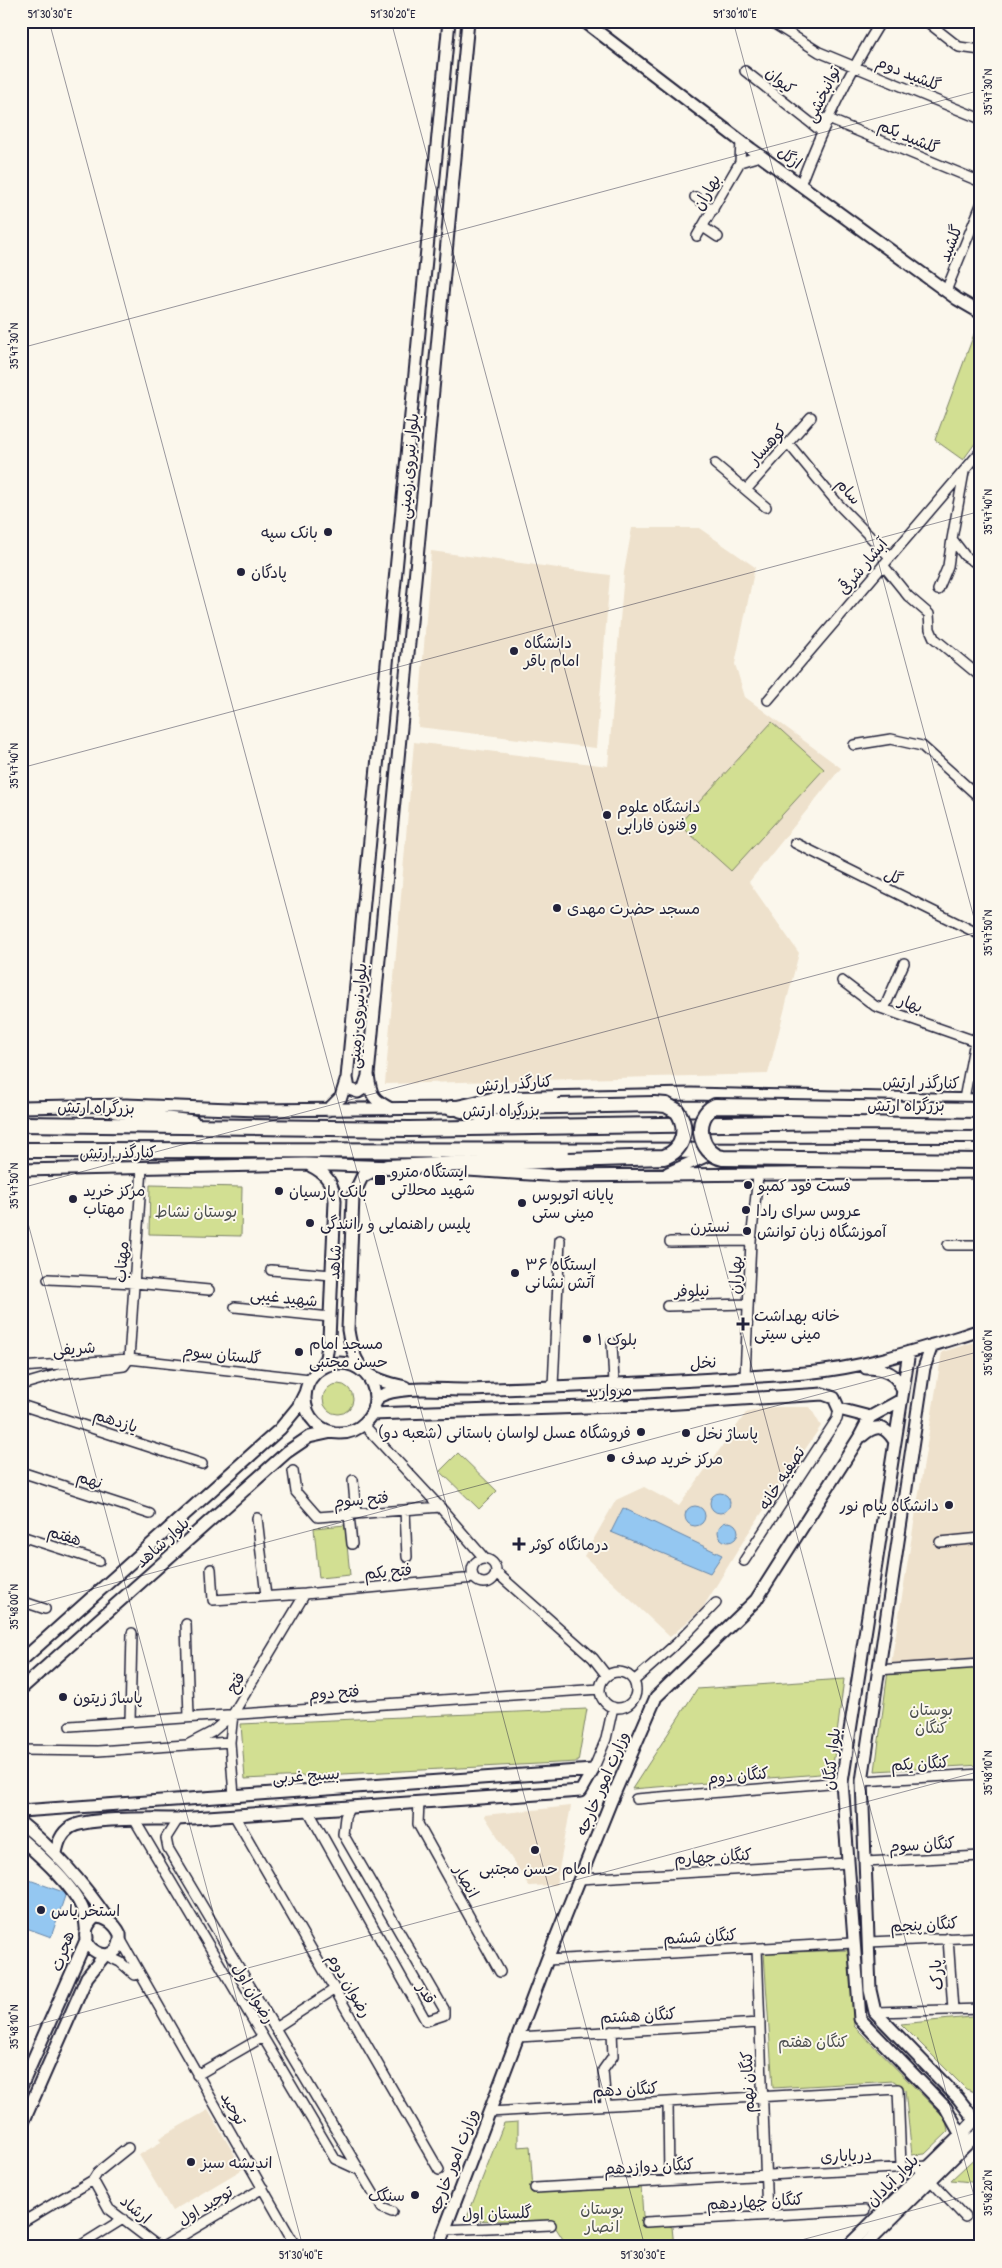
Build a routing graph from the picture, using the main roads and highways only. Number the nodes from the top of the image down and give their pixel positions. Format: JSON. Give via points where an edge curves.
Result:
{"nodes":[{"id":1,"x":449,"y":21,"type":"edge"},
{"id":2,"x":468,"y":21,"type":"edge"},
{"id":3,"x":584,"y":21,"type":"edge"},
{"id":4,"x":598,"y":25,"type":"edge"},
{"id":5,"x":423,"y":300,"type":"junction"},
{"id":6,"x":440,"y":302,"type":"junction"},
{"id":7,"x":981,"y":313,"type":"edge"},
{"id":8,"x":363,"y":913,"type":"junction"},
{"id":9,"x":382,"y":915,"type":"junction"},
{"id":10,"x":368,"y":1075,"type":"junction"},
{"id":11,"x":347,"y":1078,"type":"junction"},
{"id":12,"x":981,"y":1100,"type":"edge"},
{"id":13,"x":21,"y":1107,"type":"edge"},
{"id":14,"x":55,"y":1108,"type":"junction"},
{"id":15,"x":451,"y":1108,"type":"junction"},
{"id":16,"x":391,"y":1109,"type":"junction"},
{"id":17,"x":328,"y":1110,"type":"junction"},
{"id":18,"x":981,"y":1110,"type":"edge"},
{"id":19,"x":21,"y":1124,"type":"edge"},
{"id":20,"x":981,"y":1124,"type":"edge"},
{"id":21,"x":242,"y":1127,"type":"junction"},
{"id":22,"x":521,"y":1128,"type":"junction"},
{"id":23,"x":21,"y":1150,"type":"edge"},
{"id":24,"x":720,"y":1150,"type":"junction"},
{"id":25,"x":981,"y":1150,"type":"edge"},
{"id":26,"x":981,"y":1161,"type":"edge"},
{"id":27,"x":305,"y":1164,"type":"junction"},
{"id":28,"x":387,"y":1167,"type":"junction"},
{"id":29,"x":21,"y":1170,"type":"edge"},
{"id":30,"x":981,"y":1172,"type":"edge"},
{"id":31,"x":664,"y":1175,"type":"junction"},
{"id":32,"x":335,"y":1200,"type":"junction"},
{"id":33,"x":353,"y":1201,"type":"junction"},
{"id":34,"x":981,"y":1330,"type":"edge"},
{"id":35,"x":932,"y":1345,"type":"junction"},
{"id":36,"x":909,"y":1352,"type":"junction"},
{"id":37,"x":852,"y":1368,"type":"junction"},
{"id":38,"x":924,"y":1368,"type":"junction"},
{"id":39,"x":365,"y":1374,"type":"junction"},
{"id":40,"x":905,"y":1374,"type":"junction"},
{"id":41,"x":314,"y":1375,"type":"junction"},
{"id":42,"x":421,"y":1390,"type":"junction"},
{"id":43,"x":305,"y":1393,"type":"junction"},
{"id":44,"x":902,"y":1394,"type":"junction"},
{"id":45,"x":373,"y":1409,"type":"junction"},
{"id":46,"x":870,"y":1417,"type":"junction"},
{"id":47,"x":332,"y":1432,"type":"junction"},
{"id":48,"x":859,"y":1438,"type":"junction"},
{"id":49,"x":894,"y":1440,"type":"junction"},
{"id":50,"x":888,"y":1479,"type":"junction"},
{"id":51,"x":906,"y":1484,"type":"junction"},
{"id":52,"x":21,"y":1661,"type":"edge"},
{"id":53,"x":21,"y":1689,"type":"edge"},
{"id":54,"x":862,"y":1781,"type":"junction"},
{"id":55,"x":842,"y":1782,"type":"junction"},
{"id":56,"x":234,"y":1796,"type":"junction"},
{"id":57,"x":21,"y":1812,"type":"edge"},
{"id":58,"x":234,"y":1815,"type":"junction"},
{"id":59,"x":21,"y":1823,"type":"edge"},
{"id":60,"x":21,"y":1839,"type":"edge"},
{"id":61,"x":56,"y":1853,"type":"junction"},
{"id":62,"x":109,"y":1921,"type":"junction"},
{"id":63,"x":87,"y":1938,"type":"junction"},
{"id":64,"x":869,"y":1942,"type":"junction"},
{"id":65,"x":854,"y":1943,"type":"junction"},
{"id":66,"x":105,"y":1955,"type":"junction"},
{"id":67,"x":21,"y":2087,"type":"edge"},
{"id":68,"x":978,"y":2118,"type":"edge"},
{"id":69,"x":21,"y":2127,"type":"edge"},
{"id":70,"x":981,"y":2132,"type":"edge"},
{"id":71,"x":960,"y":2135,"type":"junction"},
{"id":72,"x":971,"y":2140,"type":"junction"},
{"id":73,"x":438,"y":2247,"type":"edge"},
{"id":74,"x":847,"y":2247,"type":"edge"},
{"id":75,"x":863,"y":2247,"type":"edge"}],
"edges":[{"from":1,"to":5,"type":"main road","name":"بلوار نیروی زمینی"},
{"from":2,"to":6,"type":"main road","name":"بلوار نیروی زمینی"},
{"from":3,"to":4,"type":"main road","name":"ازگل"},
{"from":4,"to":7,"type":"main road","name":"ازگل","via":[[740,141]]},
{"from":5,"to":6,"type":"main road"},
{"from":5,"to":8,"type":"main road","name":"بلوار نیروی زمینی"},
{"from":6,"to":9,"type":"main road","name":"بلوار نیروی زمینی"},
{"from":8,"to":9,"type":"main road"},
{"from":8,"to":11,"type":"main road","name":"بلوار نیروی زمینی"},
{"from":9,"to":10,"type":"main road","name":"بلوار نیروی زمینی"},
{"from":10,"to":11,"type":"main road","via":[[364,1088],[358,1092],[348,1088]]},
{"from":10,"to":16,"type":"main road","name":"بلوار نیروی زمینی","via":[[370,1092],[377,1102]]},
{"from":11,"to":17,"type":"main road","name":"بلوار نیروی زمینی","via":[[341,1097]]},
{"from":12,"to":15,"type":"main road","name":"کنارگذر ارتش","via":[[691,1094],[494,1098]]},
{"from":13,"to":14,"type":"main road","name":"کنارگذر ارتش"},
{"from":14,"to":17,"type":"main road","name":"کنارگذر ارتش","via":[[126,1105]]},
{"from":14,"to":21,"type":"main road","via":[[144,1114]]},
{"from":15,"to":16,"type":"main road","name":"کنارگذر ارتش"},
{"from":15,"to":22,"type":"main road"},
{"from":15,"to":28,"type":"highway","bridge":true,"via":[[666,1105],[677,1111],[684,1136],[681,1144],[664,1157]]},
{"from":16,"to":17,"type":"main road","name":"کنارگذر ارتش"},
{"from":18,"to":26,"type":"highway","bridge":true,"via":[[715,1106],[706,1114],[701,1127],[708,1151],[723,1158]]},
{"from":19,"to":21,"type":"highway","name":"بزرگراه ارتش"},
{"from":20,"to":22,"type":"highway","name":"بزرگراه ارتش","via":[[840,1122]]},
{"from":21,"to":22,"type":"highway","name":"بزرگراه ارتش"},
{"from":23,"to":24,"type":"highway"},
{"from":24,"to":25,"type":"highway"},
{"from":24,"to":31,"type":"main road"},
{"from":27,"to":28,"type":"main road","name":"کنارگذر ارتش"},
{"from":27,"to":29,"type":"main road","name":"کنارگذر ارتش"},
{"from":27,"to":32,"type":"main road","name":"شاهد","via":[[326,1176],[333,1186]]},
{"from":28,"to":31,"type":"main road","via":[[560,1176]]},
{"from":28,"to":33,"type":"main road","name":"شاهد","via":[[372,1169],[365,1174],[356,1188]]},
{"from":30,"to":31,"type":"main road"},
{"from":32,"to":33,"type":"main road","via":[[344,1192]]},
{"from":32,"to":41,"type":"main road","name":"شاهد","via":[[326,1358]]},
{"from":33,"to":39,"type":"main road","name":"شاهد","via":[[348,1330],[352,1350]]},
{"from":34,"to":35,"type":"main road","name":"نخل"},
{"from":35,"to":36,"type":"main road","name":"نخل"},
{"from":35,"to":38,"type":"main road","name":"بلوار کنگان"},
{"from":36,"to":37,"type":"main road","name":"نخل"},
{"from":36,"to":40,"type":"main road","name":"بلوار کنگان"},
{"from":37,"to":42,"type":"main road","name":"نخل","via":[[614,1383]]},
{"from":37,"to":44,"type":"main road","via":[[881,1368],[900,1380]]},
{"from":38,"to":40,"type":"main road","via":[[922,1361],[916,1360]]},
{"from":38,"to":51,"type":"main road","name":"بلوار کنگان"},
{"from":39,"to":41,"type":"main road","via":[[344,1363],[326,1366]]},
{"from":39,"to":42,"type":"main road","via":[[386,1383]]},
{"from":39,"to":45,"type":"main road","via":[[372,1383]]},
{"from":40,"to":44,"type":"main road","name":"بلوار کنگان"},
{"from":41,"to":43,"type":"main road"},
{"from":42,"to":45,"type":"main road","via":[[385,1393],[378,1397]]},
{"from":43,"to":47,"type":"main road","via":[[309,1413],[319,1425]]},
{"from":43,"to":52,"type":"main road","name":"بلوار شاهد","via":[[298,1408],[280,1429]]},
{"from":44,"to":46,"type":"main road"},
{"from":44,"to":49,"type":"main road","name":"بلوار کنگان"},
{"from":45,"to":46,"type":"main road","name":"مروارید","via":[[647,1405],[823,1394],[834,1398],[839,1409]]},
{"from":45,"to":47,"type":"main road","via":[[363,1424],[354,1430]]},
{"from":46,"to":48,"type":"main road","name":"وزارت امور خارجه"},
{"from":47,"to":53,"type":"main road","name":"بلوار شاهد","via":[[309,1437],[287,1452]]},
{"from":48,"to":49,"type":"main road","via":[[878,1427]]},
{"from":48,"to":73,"type":"main road","name":"وزارت امور خارجه","via":[[756,1600],[656,1697],[547,1960]]},
{"from":49,"to":50,"type":"main road","name":"بلوار کنگان"},
{"from":50,"to":51,"type":"main road"},
{"from":50,"to":55,"type":"main road","name":"بلوار کنگان"},
{"from":51,"to":54,"type":"main road","name":"بلوار کنگان"},
{"from":54,"to":55,"type":"main road"},
{"from":54,"to":64,"type":"main road","name":"بلوار کنگان"},
{"from":55,"to":65,"type":"main road","name":"بلوار کنگان"},
{"from":56,"to":57,"type":"main road","name":"بسیج غربی"},
{"from":56,"to":58,"type":"main road"},
{"from":56,"to":58,"type":"main road","name":"بسیج غربی","via":[[593,1770],[581,1791]]},
{"from":58,"to":61,"type":"main road","via":[[178,1820],[134,1818],[72,1826],[58,1842]]},
{"from":59,"to":61,"type":"main road"},
{"from":60,"to":63,"type":"main road","name":"هجرت","via":[[76,1898],[84,1916]]},
{"from":61,"to":62,"type":"main road"},
{"from":62,"to":63,"type":"main road","via":[[95,1917],[88,1926]]},
{"from":62,"to":66,"type":"main road","via":[[118,1930],[120,1940],[116,1950]]},
{"from":63,"to":66,"type":"main road","via":[[94,1952]]},
{"from":63,"to":67,"type":"main road","name":"هجرت"},
{"from":64,"to":65,"type":"main road"},
{"from":64,"to":68,"type":"main road","name":"بلوار کنگان","via":[[870,1990],[875,2012]]},
{"from":65,"to":71,"type":"main road","name":"بلوار کنگان","via":[[860,2019],[946,2108]]},
{"from":66,"to":69,"type":"main road","name":"هجرت","via":[[87,1977]]},
{"from":68,"to":71,"type":"main road","name":"بلوار آبادان"},
{"from":70,"to":72,"type":"main road","name":"بلوار آبادان"},
{"from":71,"to":72,"type":"main road"},
{"from":71,"to":74,"type":"main road","name":"بلوار آبادان"},
{"from":72,"to":75,"type":"main road","name":"بلوار آبادان"}]}
